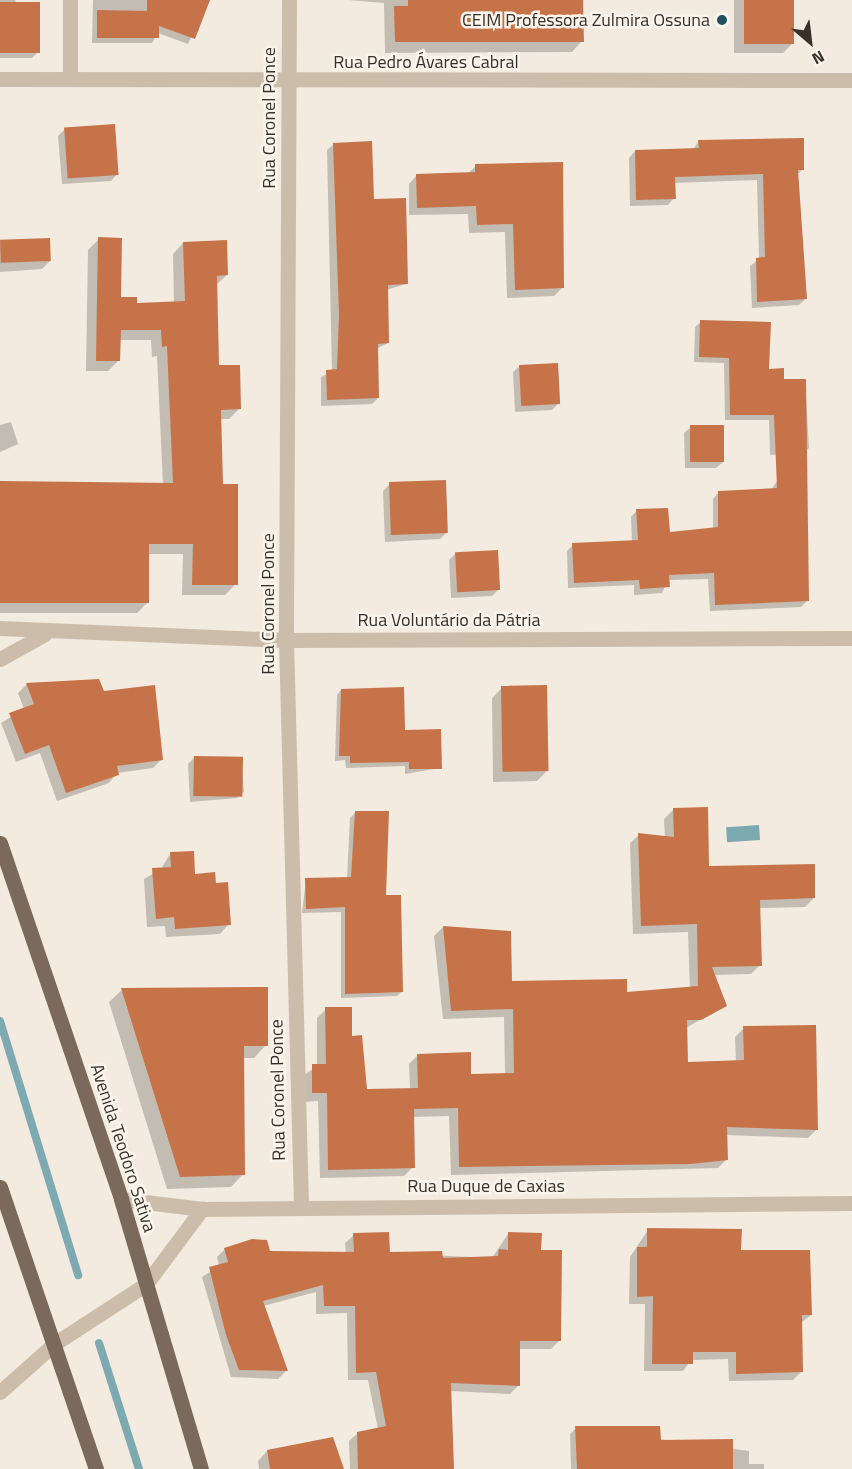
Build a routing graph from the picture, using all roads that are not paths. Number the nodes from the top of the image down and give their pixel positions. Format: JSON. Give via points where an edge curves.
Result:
{"nodes":[{"id":1,"x":70,"y":0,"type":"edge"},
{"id":2,"x":289,"y":0,"type":"edge"},
{"id":3,"x":70,"y":77,"type":"junction"},
{"id":4,"x":0,"y":79,"type":"edge"},
{"id":5,"x":852,"y":80,"type":"edge"},
{"id":6,"x":290,"y":81,"type":"junction"},
{"id":7,"x":0,"y":628,"type":"edge"},
{"id":8,"x":45,"y":634,"type":"junction"},
{"id":9,"x":852,"y":638,"type":"edge"},
{"id":10,"x":286,"y":640,"type":"junction"},
{"id":11,"x":0,"y":659,"type":"edge"},
{"id":12,"x":0,"y":843,"type":"edge"},
{"id":13,"x":0,"y":1187,"type":"edge"},
{"id":14,"x":120,"y":1199,"type":"junction"},
{"id":15,"x":852,"y":1203,"type":"edge"},
{"id":16,"x":301,"y":1207,"type":"junction"},
{"id":17,"x":202,"y":1209,"type":"junction"},
{"id":18,"x":146,"y":1284,"type":"junction"},
{"id":19,"x":54,"y":1344,"type":"junction"},
{"id":20,"x":0,"y":1392,"type":"edge"},
{"id":21,"x":96,"y":1469,"type":"edge"},
{"id":22,"x":201,"y":1469,"type":"edge"}],
"edges":[{"from":1,"to":3,"type":"street"},
{"from":2,"to":6,"type":"street","name":"Rua Coronel Ponce"},
{"from":3,"to":4,"type":"street","name":"Rua Pedro Ávares Cabral"},
{"from":3,"to":6,"type":"street","name":"Rua Pedro Ávares Cabral"},
{"from":5,"to":6,"type":"street","name":"Rua Pedro Ávares Cabral"},
{"from":6,"to":10,"type":"street","name":"Rua Coronel Ponce"},
{"from":7,"to":8,"type":"street","name":"Rua Voluntário da Pátria"},
{"from":8,"to":10,"type":"street","name":"Rua Voluntário da Pátria"},
{"from":8,"to":11,"type":"street"},
{"from":9,"to":10,"type":"street","name":"Rua Voluntário da Pátria"},
{"from":10,"to":16,"type":"street","name":"Rua Coronel Ponce"},
{"from":12,"to":14,"type":"main road","name":"Avenida Teodoro Sativa"},
{"from":13,"to":19,"type":"main road"},
{"from":14,"to":17,"type":"street","name":"Rua Duque de Caxias"},
{"from":14,"to":18,"type":"main road","name":"Avenida Teodoro Sativa"},
{"from":15,"to":16,"type":"street","name":"Rua Duque de Caxias"},
{"from":16,"to":17,"type":"street","name":"Rua Duque de Caxias"},
{"from":17,"to":18,"type":"street"},
{"from":18,"to":19,"type":"street"},
{"from":18,"to":22,"type":"main road","name":"Avenida Teodoro Sativa"},
{"from":19,"to":20,"type":"street"},
{"from":19,"to":21,"type":"main road"}]}
